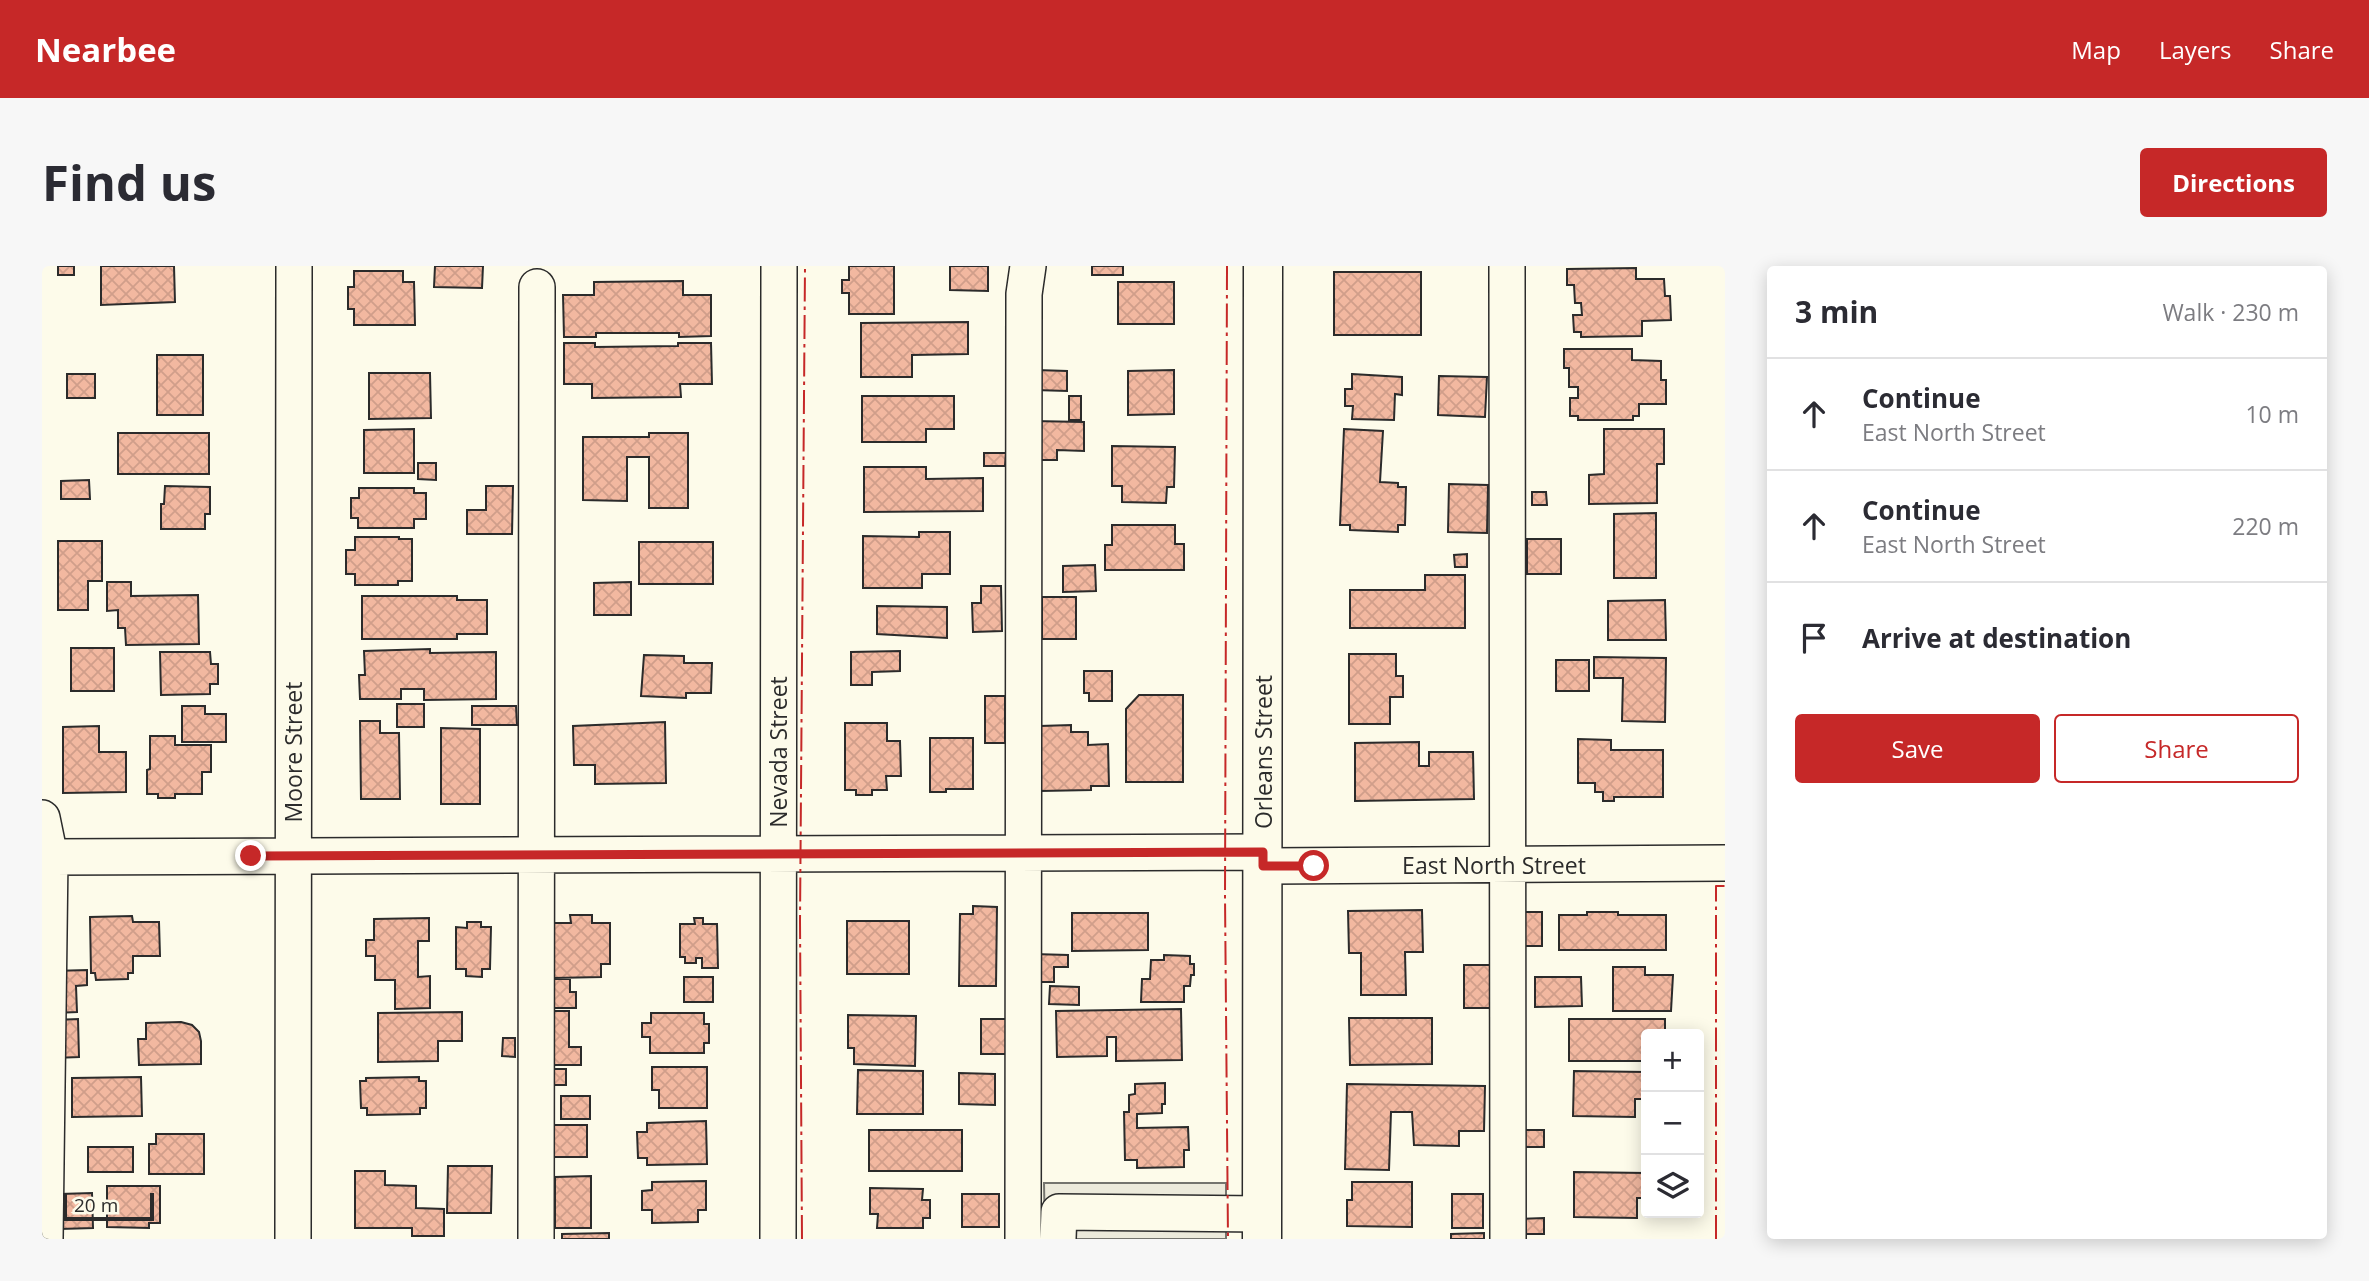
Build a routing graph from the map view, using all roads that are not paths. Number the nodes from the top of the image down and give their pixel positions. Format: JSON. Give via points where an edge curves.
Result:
{"nodes":[{"id":1,"x":294,"y":266,"type":"edge"},
{"id":2,"x":779,"y":266,"type":"edge"},
{"id":3,"x":1028,"y":266,"type":"edge"},
{"id":4,"x":1264,"y":266,"type":"edge"},
{"id":5,"x":1507,"y":266,"type":"edge"},
{"id":6,"x":537,"y":287,"type":"dead end"},
{"id":7,"x":42,"y":818,"type":"edge"},
{"id":8,"x":1023,"y":853,"type":"junction"},
{"id":9,"x":778,"y":854,"type":"junction"},
{"id":10,"x":536,"y":855,"type":"junction"},
{"id":11,"x":293,"y":856,"type":"junction"},
{"id":12,"x":50,"y":857,"type":"junction"},
{"id":13,"x":1263,"y":859,"type":"junction"},
{"id":14,"x":1725,"y":863,"type":"edge"},
{"id":15,"x":1507,"y":864,"type":"junction"},
{"id":16,"x":1262,"y":1226,"type":"edge"},
{"id":17,"x":45,"y":1239,"type":"edge"},
{"id":18,"x":293,"y":1239,"type":"edge"},
{"id":19,"x":536,"y":1239,"type":"edge"},
{"id":20,"x":778,"y":1239,"type":"edge"},
{"id":21,"x":1023,"y":1239,"type":"edge"},
{"id":22,"x":1058,"y":1239,"type":"edge"},
{"id":23,"x":1508,"y":1239,"type":"edge"}],
"edges":[{"from":1,"to":11,"type":"street","name":"Moore Street"},
{"from":2,"to":9,"type":"street","name":"Nevada Street"},
{"from":3,"to":8,"type":"street","via":[[1024,294]]},
{"from":4,"to":13,"type":"main road","name":"Orleans Street"},
{"from":5,"to":15,"type":"street"},
{"from":6,"to":10,"type":"street"},
{"from":7,"to":12,"type":"street"},
{"from":8,"to":9,"type":"street","name":"East North Street"},
{"from":8,"to":13,"type":"street","name":"East North Street"},
{"from":8,"to":21,"type":"street"},
{"from":9,"to":10,"type":"street","name":"East North Street"},
{"from":9,"to":20,"type":"street","name":"Nevada Street"},
{"from":10,"to":11,"type":"street","name":"East North Street"},
{"from":10,"to":19,"type":"street"},
{"from":11,"to":12,"type":"street","name":"East North Street"},
{"from":11,"to":18,"type":"street","name":"Moore Street"},
{"from":12,"to":17,"type":"street"},
{"from":13,"to":15,"type":"street","name":"East North Street"},
{"from":13,"to":16,"type":"main road","name":"Orleans Street"},
{"from":14,"to":15,"type":"street","name":"East North Street"},
{"from":15,"to":23,"type":"street"},
{"from":16,"to":22,"type":"street","via":[[1059,1212]]}]}
